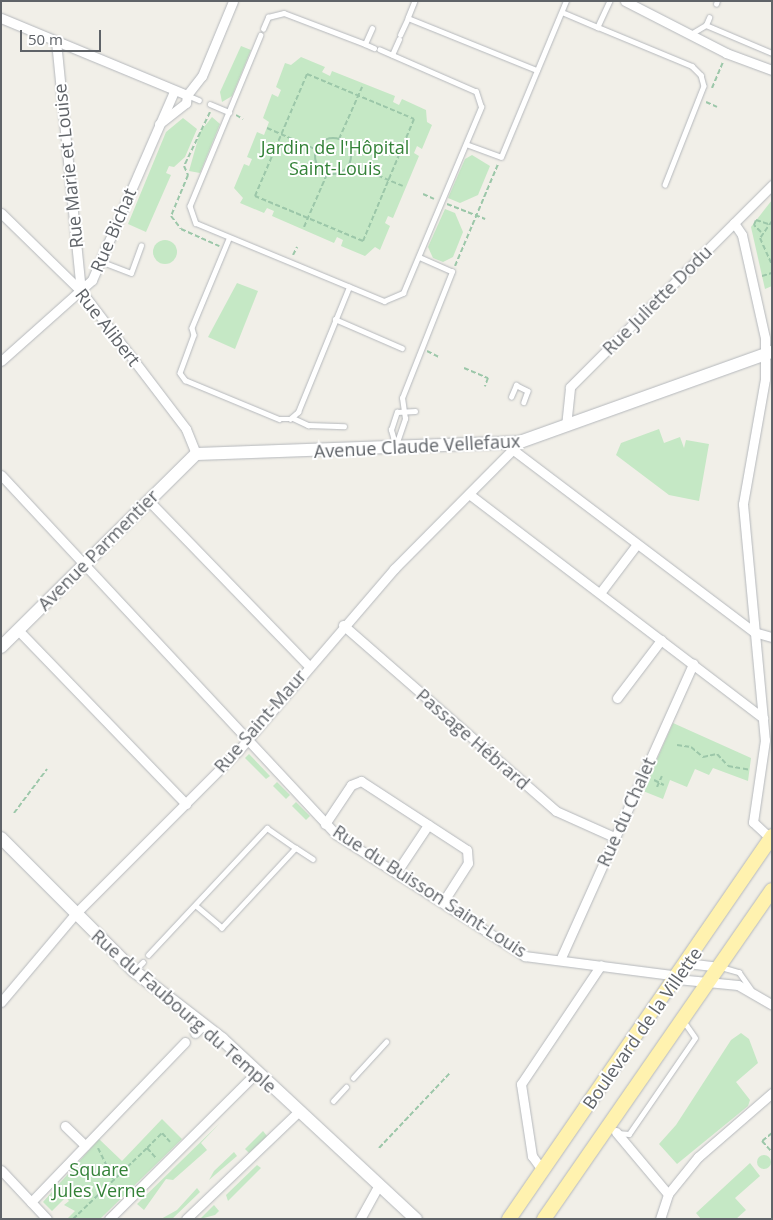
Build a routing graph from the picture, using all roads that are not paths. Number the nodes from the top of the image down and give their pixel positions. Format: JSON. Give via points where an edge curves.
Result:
{"nodes":[{"id":1,"x":232,"y":1,"type":"edge"},
{"id":2,"x":415,"y":1,"type":"edge"},
{"id":3,"x":566,"y":1,"type":"edge"},
{"id":4,"x":610,"y":1,"type":"edge"},
{"id":5,"x":625,"y":1,"type":"edge"},
{"id":6,"x":637,"y":4,"type":"edge"},
{"id":7,"x":562,"y":12,"type":"junction"},
{"id":8,"x":1,"y":18,"type":"edge"},
{"id":9,"x":408,"y":18,"type":"junction"},
{"id":10,"x":709,"y":18,"type":"dead end"},
{"id":11,"x":706,"y":25,"type":"junction"},
{"id":12,"x":598,"y":26,"type":"junction"},
{"id":13,"x":372,"y":28,"type":"dead end"},
{"id":14,"x":263,"y":30,"type":"dead end"},
{"id":15,"x":691,"y":34,"type":"junction"},
{"id":16,"x":261,"y":35,"type":"dead end"},
{"id":17,"x":56,"y":41,"type":"junction"},
{"id":18,"x":365,"y":44,"type":"junction"},
{"id":19,"x":374,"y":48,"type":"dead end"},
{"id":20,"x":380,"y":50,"type":"dead end"},
{"id":21,"x":772,"y":53,"type":"edge"},
{"id":22,"x":392,"y":55,"type":"junction"},
{"id":23,"x":537,"y":70,"type":"junction"},
{"id":24,"x":772,"y":70,"type":"edge"},
{"id":25,"x":174,"y":90,"type":"junction"},
{"id":26,"x":187,"y":95,"type":"junction"},
{"id":27,"x":199,"y":100,"type":"dead end"},
{"id":28,"x":210,"y":104,"type":"dead end"},
{"id":29,"x":229,"y":112,"type":"junction"},
{"id":30,"x":159,"y":124,"type":"junction"},
{"id":31,"x":466,"y":144,"type":"junction"},
{"id":32,"x":772,"y":184,"type":"edge"},
{"id":33,"x":665,"y":185,"type":"dead end"},
{"id":34,"x":1,"y":213,"type":"edge"},
{"id":35,"x":734,"y":223,"type":"junction"},
{"id":36,"x":229,"y":239,"type":"junction"},
{"id":37,"x":141,"y":246,"type":"dead end"},
{"id":38,"x":419,"y":258,"type":"junction"},
{"id":39,"x":100,"y":261,"type":"junction"},
{"id":40,"x":349,"y":287,"type":"junction"},
{"id":41,"x":81,"y":291,"type":"junction"},
{"id":42,"x":336,"y":319,"type":"junction"},
{"id":43,"x":402,"y":348,"type":"dead end"},
{"id":44,"x":769,"y":353,"type":"edge"},
{"id":45,"x":1,"y":361,"type":"edge"},
{"id":46,"x":511,"y":397,"type":"dead end"},
{"id":47,"x":524,"y":402,"type":"dead end"},
{"id":48,"x":404,"y":408,"type":"junction"},
{"id":49,"x":415,"y":411,"type":"dead end"},
{"id":50,"x":293,"y":418,"type":"junction"},
{"id":51,"x":410,"y":421,"type":"dead end"},
{"id":52,"x":404,"y":422,"type":"junction"},
{"id":53,"x":344,"y":426,"type":"dead end"},
{"id":54,"x":566,"y":426,"type":"junction"},
{"id":55,"x":396,"y":446,"type":"junction"},
{"id":56,"x":516,"y":446,"type":"junction"},
{"id":57,"x":196,"y":454,"type":"junction"},
{"id":58,"x":1,"y":475,"type":"edge"},
{"id":59,"x":469,"y":494,"type":"junction"},
{"id":60,"x":148,"y":500,"type":"junction"},
{"id":61,"x":637,"y":544,"type":"junction"},
{"id":62,"x":83,"y":564,"type":"junction"},
{"id":63,"x":600,"y":593,"type":"junction"},
{"id":64,"x":343,"y":625,"type":"junction"},
{"id":65,"x":18,"y":630,"type":"junction"},
{"id":66,"x":754,"y":632,"type":"junction"},
{"id":67,"x":772,"y":637,"type":"edge"},
{"id":68,"x":661,"y":640,"type":"junction"},
{"id":69,"x":1,"y":647,"type":"edge"},
{"id":70,"x":693,"y":664,"type":"junction"},
{"id":71,"x":308,"y":665,"type":"junction"},
{"id":72,"x":617,"y":698,"type":"dead end"},
{"id":73,"x":763,"y":718,"type":"junction"},
{"id":74,"x":246,"y":740,"type":"junction"},
{"id":75,"x":186,"y":804,"type":"junction"},
{"id":76,"x":325,"y":824,"type":"junction"},
{"id":77,"x":428,"y":825,"type":"junction"},
{"id":78,"x":614,"y":837,"type":"junction"},
{"id":79,"x":771,"y":837,"type":"edge"},
{"id":80,"x":1,"y":838,"type":"edge"},
{"id":81,"x":296,"y":848,"type":"junction"},
{"id":82,"x":313,"y":859,"type":"dead end"},
{"id":83,"x":396,"y":873,"type":"junction"},
{"id":84,"x":772,"y":890,"type":"edge"},
{"id":85,"x":443,"y":902,"type":"junction"},
{"id":86,"x":196,"y":906,"type":"junction"},
{"id":87,"x":74,"y":914,"type":"junction"},
{"id":88,"x":148,"y":955,"type":"dead end"},
{"id":89,"x":560,"y":960,"type":"junction"},
{"id":90,"x":143,"y":962,"type":"dead end"},
{"id":91,"x":687,"y":963,"type":"junction"},
{"id":92,"x":602,"y":965,"type":"junction"},
{"id":93,"x":719,"y":967,"type":"junction"},
{"id":94,"x":134,"y":971,"type":"junction"},
{"id":95,"x":678,"y":977,"type":"junction"},
{"id":96,"x":710,"y":981,"type":"junction"},
{"id":97,"x":751,"y":989,"type":"junction"},
{"id":98,"x":1,"y":1002,"type":"edge"},
{"id":99,"x":772,"y":1005,"type":"edge"},
{"id":100,"x":683,"y":1020,"type":"junction"},
{"id":101,"x":185,"y":1042,"type":"dead end"},
{"id":102,"x":386,"y":1042,"type":"dead end"},
{"id":103,"x":257,"y":1072,"type":"junction"},
{"id":104,"x":353,"y":1078,"type":"dead end"},
{"id":105,"x":346,"y":1087,"type":"dead end"},
{"id":106,"x":772,"y":1093,"type":"edge"},
{"id":107,"x":332,"y":1101,"type":"dead end"},
{"id":108,"x":298,"y":1112,"type":"junction"},
{"id":109,"x":65,"y":1126,"type":"dead end"},
{"id":110,"x":611,"y":1132,"type":"junction"},
{"id":111,"x":90,"y":1144,"type":"junction"},
{"id":112,"x":1,"y":1170,"type":"edge"},
{"id":113,"x":543,"y":1171,"type":"junction"},
{"id":114,"x":379,"y":1185,"type":"junction"},
{"id":115,"x":668,"y":1194,"type":"junction"},
{"id":116,"x":31,"y":1202,"type":"junction"},
{"id":117,"x":47,"y":1219,"type":"edge"},
{"id":118,"x":109,"y":1219,"type":"edge"},
{"id":119,"x":186,"y":1219,"type":"edge"},
{"id":120,"x":360,"y":1219,"type":"edge"},
{"id":121,"x":416,"y":1219,"type":"edge"},
{"id":122,"x":510,"y":1219,"type":"edge"},
{"id":123,"x":544,"y":1219,"type":"edge"},
{"id":124,"x":660,"y":1219,"type":"edge"}],
"edges":[{"from":1,"to":26,"type":"street","name":"Rue Bichat","via":[[202,76]]},
{"from":2,"to":9,"type":"lane"},
{"from":3,"to":7,"type":"lane"},
{"from":4,"to":12,"type":"lane"},
{"from":5,"to":6,"type":"street"},
{"from":6,"to":15,"type":"street"},
{"from":7,"to":12,"type":"lane"},
{"from":7,"to":23,"type":"lane"},
{"from":8,"to":17,"type":"street"},
{"from":9,"to":22,"type":"lane"},
{"from":9,"to":23,"type":"lane"},
{"from":10,"to":11,"type":"lane"},
{"from":11,"to":15,"type":"lane"},
{"from":11,"to":21,"type":"lane"},
{"from":12,"to":33,"type":"lane","via":[[692,66],[701,75],[704,86]]},
{"from":13,"to":18,"type":"lane"},
{"from":14,"to":18,"type":"lane","via":[[268,17],[284,13]]},
{"from":15,"to":24,"type":"street","via":[[726,53]]},
{"from":16,"to":29,"type":"lane"},
{"from":17,"to":25,"type":"street"},
{"from":17,"to":41,"type":"street","name":"Rue Marie et Louise"},
{"from":18,"to":19,"type":"lane"},
{"from":20,"to":22,"type":"lane"},
{"from":22,"to":31,"type":"lane","via":[[476,92],[481,107]]},
{"from":23,"to":31,"type":"lane","via":[[501,157]]},
{"from":25,"to":26,"type":"street"},
{"from":25,"to":30,"type":"street","name":"Rue Bichat"},
{"from":26,"to":27,"type":"lane"},
{"from":26,"to":30,"type":"street","name":"Rue Bichat","via":[[186,103]]},
{"from":28,"to":29,"type":"lane"},
{"from":29,"to":36,"type":"lane","via":[[190,206],[196,223]]},
{"from":30,"to":39,"type":"street","name":"Rue Bichat"},
{"from":31,"to":38,"type":"lane"},
{"from":32,"to":35,"type":"street","name":"Rue Juliette Dodu"},
{"from":34,"to":41,"type":"street","name":"Rue Alibert"},
{"from":35,"to":44,"type":"street","via":[[742,235]]},
{"from":35,"to":54,"type":"street","name":"Rue Juliette Dodu","via":[[570,387]]},
{"from":36,"to":40,"type":"lane"},
{"from":36,"to":50,"type":"lane","via":[[192,328],[194,334],[180,373],[185,380],[279,419]]},
{"from":37,"to":39,"type":"lane","via":[[131,273]]},
{"from":38,"to":40,"type":"lane","via":[[404,293],[384,301]]},
{"from":38,"to":48,"type":"lane","via":[[452,272],[402,398]]},
{"from":39,"to":41,"type":"street","name":"Rue Bichat"},
{"from":40,"to":42,"type":"lane"},
{"from":41,"to":45,"type":"street","name":"Rue Bichat"},
{"from":41,"to":57,"type":"street","name":"Rue Alibert","via":[[186,429]]},
{"from":42,"to":43,"type":"lane"},
{"from":42,"to":50,"type":"lane"},
{"from":44,"to":54,"type":"street","name":"Avenue Claude Vellefaux"},
{"from":44,"to":66,"type":"street","via":[[743,504]]},
{"from":46,"to":47,"type":"lane","via":[[516,385],[528,390]]},
{"from":48,"to":49,"type":"lane"},
{"from":48,"to":52,"type":"lane"},
{"from":48,"to":55,"type":"lane","via":[[396,412],[391,430]]},
{"from":50,"to":53,"type":"lane","via":[[308,426]]},
{"from":51,"to":52,"type":"lane"},
{"from":52,"to":55,"type":"lane"},
{"from":54,"to":56,"type":"street","name":"Avenue Claude Vellefaux"},
{"from":55,"to":56,"type":"street","name":"Avenue Claude Vellefaux"},
{"from":55,"to":57,"type":"street","name":"Avenue Claude Vellefaux"},
{"from":56,"to":59,"type":"street","name":"Rue Saint-Maur"},
{"from":56,"to":61,"type":"street"},
{"from":57,"to":60,"type":"street","name":"Avenue Parmentier"},
{"from":58,"to":62,"type":"street","name":"Rue du Buisson Saint-Louis"},
{"from":59,"to":63,"type":"street"},
{"from":59,"to":64,"type":"street","name":"Rue Saint-Maur"},
{"from":60,"to":62,"type":"street","name":"Avenue Parmentier"},
{"from":60,"to":71,"type":"street"},
{"from":61,"to":63,"type":"street"},
{"from":61,"to":66,"type":"street"},
{"from":62,"to":65,"type":"street","name":"Avenue Parmentier"},
{"from":62,"to":74,"type":"street","name":"Rue du Buisson Saint-Louis"},
{"from":63,"to":68,"type":"street"},
{"from":64,"to":71,"type":"street","name":"Rue Saint-Maur"},
{"from":64,"to":78,"type":"street","name":"Passage Hébrard","via":[[556,811]]},
{"from":65,"to":69,"type":"street","name":"Avenue Parmentier"},
{"from":65,"to":75,"type":"street"},
{"from":66,"to":67,"type":"street"},
{"from":66,"to":73,"type":"street"},
{"from":68,"to":70,"type":"street"},
{"from":68,"to":72,"type":"street"},
{"from":70,"to":73,"type":"street"},
{"from":70,"to":78,"type":"street","name":"Rue du Chalet"},
{"from":71,"to":74,"type":"street","name":"Rue Saint-Maur"},
{"from":73,"to":79,"type":"street","via":[[765,740],[753,822]]},
{"from":74,"to":75,"type":"street","name":"Rue Saint-Maur"},
{"from":74,"to":76,"type":"street","name":"Rue du Buisson Saint-Louis"},
{"from":75,"to":87,"type":"street","name":"Rue Saint-Maur"},
{"from":76,"to":77,"type":"street","via":[[358,781]]},
{"from":76,"to":83,"type":"street","name":"Rue du Buisson Saint-Louis"},
{"from":77,"to":83,"type":"street"},
{"from":77,"to":85,"type":"street","via":[[470,857]]},
{"from":78,"to":89,"type":"street","name":"Rue du Chalet"},
{"from":79,"to":91,"type":"main road","name":"Boulevard de la Villette"},
{"from":80,"to":87,"type":"street","name":"Rue du Faubourg du Temple"},
{"from":81,"to":82,"type":"lane"},
{"from":81,"to":86,"type":"lane","via":[[267,828]]},
{"from":81,"to":86,"type":"lane","via":[[222,928]]},
{"from":83,"to":85,"type":"street","name":"Rue du Buisson Saint-Louis"},
{"from":84,"to":93,"type":"main road","name":"Boulevard de la Villette"},
{"from":85,"to":89,"type":"street","name":"Rue du Buisson Saint-Louis","via":[[525,956]]},
{"from":86,"to":88,"type":"lane"},
{"from":87,"to":94,"type":"street","name":"Rue du Faubourg du Temple"},
{"from":87,"to":98,"type":"street","name":"Rue Saint-Maur"},
{"from":89,"to":92,"type":"street","name":"Rue du Buisson Saint-Louis"},
{"from":90,"to":94,"type":"lane"},
{"from":91,"to":93,"type":"street"},
{"from":91,"to":95,"type":"main road","name":"Boulevard de la Villette"},
{"from":92,"to":95,"type":"street","name":"Rue du Buisson Saint-Louis"},
{"from":92,"to":113,"type":"street","via":[[521,1084],[532,1156]]},
{"from":93,"to":96,"type":"main road","name":"Boulevard de la Villette"},
{"from":93,"to":97,"type":"lane","via":[[739,972]]},
{"from":94,"to":103,"type":"street","name":"Rue du Faubourg du Temple","via":[[199,1029]]},
{"from":95,"to":96,"type":"street","name":"Rue du Buisson Saint-Louis"},
{"from":95,"to":113,"type":"main road","name":"Boulevard de la Villette"},
{"from":96,"to":97,"type":"street","name":"Rue du Buisson Saint-Louis"},
{"from":96,"to":100,"type":"main road","name":"Boulevard de la Villette"},
{"from":97,"to":99,"type":"street"},
{"from":100,"to":110,"type":"main road","name":"Boulevard de la Villette"},
{"from":100,"to":110,"type":"lane","via":[[695,1038],[629,1134]]},
{"from":101,"to":111,"type":"street"},
{"from":102,"to":104,"type":"lane"},
{"from":103,"to":108,"type":"street","name":"Rue du Faubourg du Temple"},
{"from":103,"to":118,"type":"street"},
{"from":105,"to":107,"type":"lane"},
{"from":106,"to":115,"type":"street","via":[[698,1157]]},
{"from":108,"to":114,"type":"street","name":"Rue du Faubourg du Temple","via":[[315,1120]]},
{"from":108,"to":119,"type":"street"},
{"from":109,"to":111,"type":"street"},
{"from":110,"to":115,"type":"street"},
{"from":110,"to":123,"type":"main road","name":"Boulevard de la Villette"},
{"from":111,"to":116,"type":"street"},
{"from":112,"to":116,"type":"street"},
{"from":113,"to":122,"type":"main road","name":"Boulevard de la Villette"},
{"from":114,"to":120,"type":"street"},
{"from":114,"to":121,"type":"street","name":"Rue du Faubourg du Temple"},
{"from":115,"to":124,"type":"street"},
{"from":116,"to":117,"type":"street"}]}
